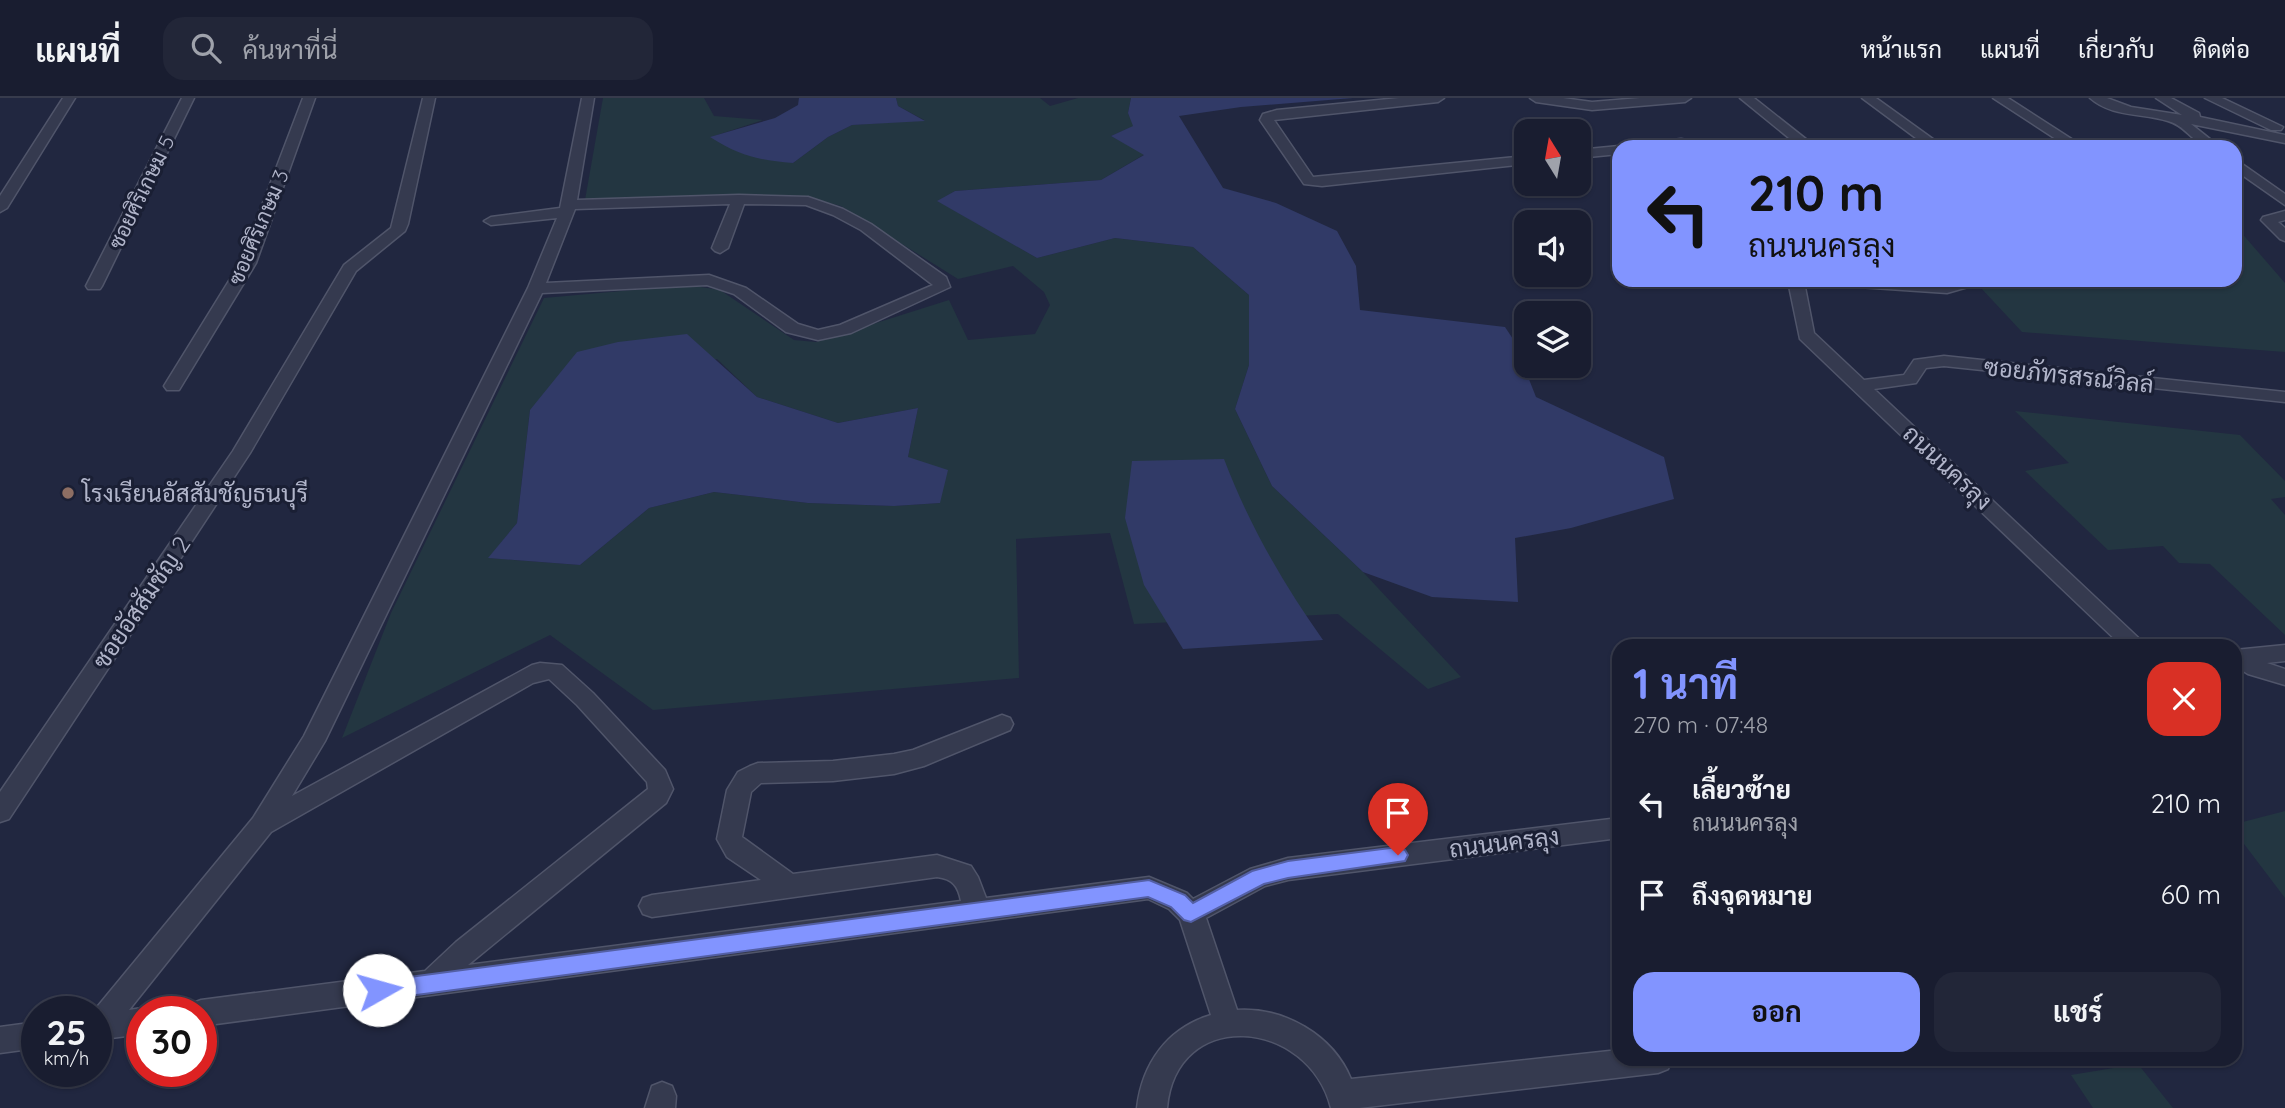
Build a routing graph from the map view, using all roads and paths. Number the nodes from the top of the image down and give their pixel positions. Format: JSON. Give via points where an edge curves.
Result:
{"nodes":[{"id":1,"x":69,"y":98,"type":"edge"},
{"id":2,"x":188,"y":98,"type":"edge"},
{"id":3,"x":309,"y":98,"type":"edge"},
{"id":4,"x":429,"y":98,"type":"edge"},
{"id":5,"x":588,"y":98,"type":"edge"},
{"id":6,"x":1438,"y":98,"type":"edge"},
{"id":7,"x":1536,"y":98,"type":"edge"},
{"id":8,"x":1685,"y":98,"type":"edge"},
{"id":9,"x":1746,"y":98,"type":"edge"},
{"id":10,"x":1868,"y":98,"type":"edge"},
{"id":11,"x":1999,"y":98,"type":"edge"},
{"id":12,"x":2096,"y":98,"type":"edge"},
{"id":13,"x":2162,"y":98,"type":"edge"},
{"id":14,"x":2211,"y":98,"type":"edge"},
{"id":15,"x":1407,"y":99,"type":"edge"},
{"id":16,"x":2175,"y":118,"type":"junction"},
{"id":17,"x":2204,"y":122,"type":"junction"},
{"id":18,"x":2285,"y":131,"type":"edge"},
{"id":19,"x":2285,"y":139,"type":"edge"},
{"id":20,"x":1800,"y":140,"type":"edge"},
{"id":21,"x":1927,"y":140,"type":"edge"},
{"id":22,"x":2066,"y":140,"type":"edge"},
{"id":23,"x":2204,"y":140,"type":"edge"},
{"id":24,"x":1612,"y":151,"type":"edge"},
{"id":25,"x":1591,"y":153,"type":"edge"},
{"id":26,"x":1514,"y":161,"type":"edge"},
{"id":27,"x":2242,"y":168,"type":"edge"},
{"id":28,"x":739,"y":199,"type":"junction"},
{"id":29,"x":2285,"y":201,"type":"edge"},
{"id":30,"x":0,"y":208,"type":"edge"},
{"id":31,"x":568,"y":209,"type":"junction"},
{"id":32,"x":2285,"y":215,"type":"edge"},
{"id":33,"x":491,"y":220,"type":"dead end"},
{"id":34,"x":2285,"y":236,"type":"edge"},
{"id":35,"x":720,"y":248,"type":"dead end"},
{"id":36,"x":94,"y":286,"type":"dead end"},
{"id":37,"x":1797,"y":287,"type":"edge"},
{"id":38,"x":1933,"y":287,"type":"edge"},
{"id":39,"x":1951,"y":287,"type":"edge"},
{"id":40,"x":536,"y":288,"type":"junction"},
{"id":41,"x":173,"y":386,"type":"dead end"},
{"id":42,"x":1862,"y":386,"type":"junction"},
{"id":43,"x":2285,"y":397,"type":"edge"},
{"id":44,"x":2129,"y":639,"type":"edge"},
{"id":45,"x":2285,"y":653,"type":"edge"},
{"id":46,"x":2242,"y":657,"type":"edge"},
{"id":47,"x":2242,"y":661,"type":"edge"},
{"id":48,"x":2285,"y":677,"type":"edge"},
{"id":49,"x":1002,"y":724,"type":"dead end"},
{"id":50,"x":0,"y":812,"type":"edge"},
{"id":51,"x":262,"y":825,"type":"junction"},
{"id":52,"x":1612,"y":829,"type":"edge"},
{"id":53,"x":789,"y":886,"type":"junction"},
{"id":54,"x":652,"y":906,"type":"dead end"},
{"id":55,"x":976,"y":910,"type":"junction"},
{"id":56,"x":1191,"y":914,"type":"junction"},
{"id":57,"x":430,"y":984,"type":"junction"},
{"id":58,"x":112,"y":1009,"type":"edge"},
{"id":59,"x":217,"y":1011,"type":"edge"},
{"id":60,"x":1227,"y":1022,"type":"junction"},
{"id":61,"x":21,"y":1037,"type":"edge"},
{"id":62,"x":0,"y":1040,"type":"edge"},
{"id":63,"x":1612,"y":1065,"type":"edge"},
{"id":64,"x":1345,"y":1101,"type":"edge"},
{"id":65,"x":1152,"y":1108,"type":"edge"}],
"edges":[{"from":1,"to":30,"type":"street"},
{"from":2,"to":36,"type":"street","name":"ซอยศิริเกษม 5"},
{"from":3,"to":41,"type":"street","name":"ซอยศิริเกษม 3","via":[[248,263]]},
{"from":4,"to":50,"type":"street","name":"ซอยอัสสัมชัญ 2","via":[[401,224],[350,268],[240,453]]},
{"from":5,"to":31,"type":"street"},
{"from":6,"to":15,"type":"street"},
{"from":7,"to":8,"type":"street","via":[[1592,106]]},
{"from":9,"to":20,"type":"street"},
{"from":10,"to":21,"type":"street"},
{"from":11,"to":22,"type":"street"},
{"from":12,"to":16,"type":"street","via":[[2128,111]]},
{"from":13,"to":17,"type":"street"},
{"from":14,"to":18,"type":"street"},
{"from":15,"to":26,"type":"street","via":[[1278,114],[1267,120],[1305,178],[1316,182]]},
{"from":16,"to":17,"type":"street"},
{"from":16,"to":23,"type":"street"},
{"from":17,"to":19,"type":"street"},
{"from":24,"to":25,"type":"street"},
{"from":27,"to":29,"type":"street"},
{"from":28,"to":31,"type":"street"},
{"from":28,"to":35,"type":"street"},
{"from":28,"to":40,"type":"street","via":[[821,204],[894,246],[940,280],[942,287],[845,329],[818,335],[792,328],[740,291],[709,280]]},
{"from":31,"to":33,"type":"street"},
{"from":31,"to":40,"type":"street"},
{"from":32,"to":34,"type":"street","via":[[2268,220]]},
{"from":37,"to":42,"type":"street","name":"ถนนนครลุง","via":[[1807,335]]},
{"from":38,"to":39,"type":"street"},
{"from":40,"to":51,"type":"street","via":[[313,741]]},
{"from":42,"to":43,"type":"street","name":"ซอยภัทรสรณ์วิลล์","via":[[1910,379],[1920,364],[1944,361]]},
{"from":42,"to":44,"type":"street","name":"ถนนนครลุง"},
{"from":45,"to":46,"type":"street"},
{"from":47,"to":48,"type":"street"},
{"from":49,"to":53,"type":"street","via":[[894,764],[773,771],[746,779],[739,790],[729,839],[736,849]]},
{"from":51,"to":57,"type":"street","via":[[525,677],[554,671],[575,690],[657,777],[661,789]]},
{"from":51,"to":58,"type":"street"},
{"from":52,"to":56,"type":"street","name":"ถนนนครลุง","via":[[1288,869],[1259,877]]},
{"from":53,"to":54,"type":"street"},
{"from":53,"to":55,"type":"street","via":[[953,867],[970,883]]},
{"from":55,"to":56,"type":"street","via":[[1149,888],[1178,901]]},
{"from":55,"to":57,"type":"street"},
{"from":56,"to":60,"type":"street"},
{"from":57,"to":59,"type":"street"},
{"from":60,"to":64,"type":"street","via":[[1268,1023],[1300,1037],[1327,1062]]},
{"from":60,"to":65,"type":"street","via":[[1199,1031],[1172,1052],[1155,1083]]},
{"from":61,"to":62,"type":"street"},
{"from":63,"to":64,"type":"street"}]}
